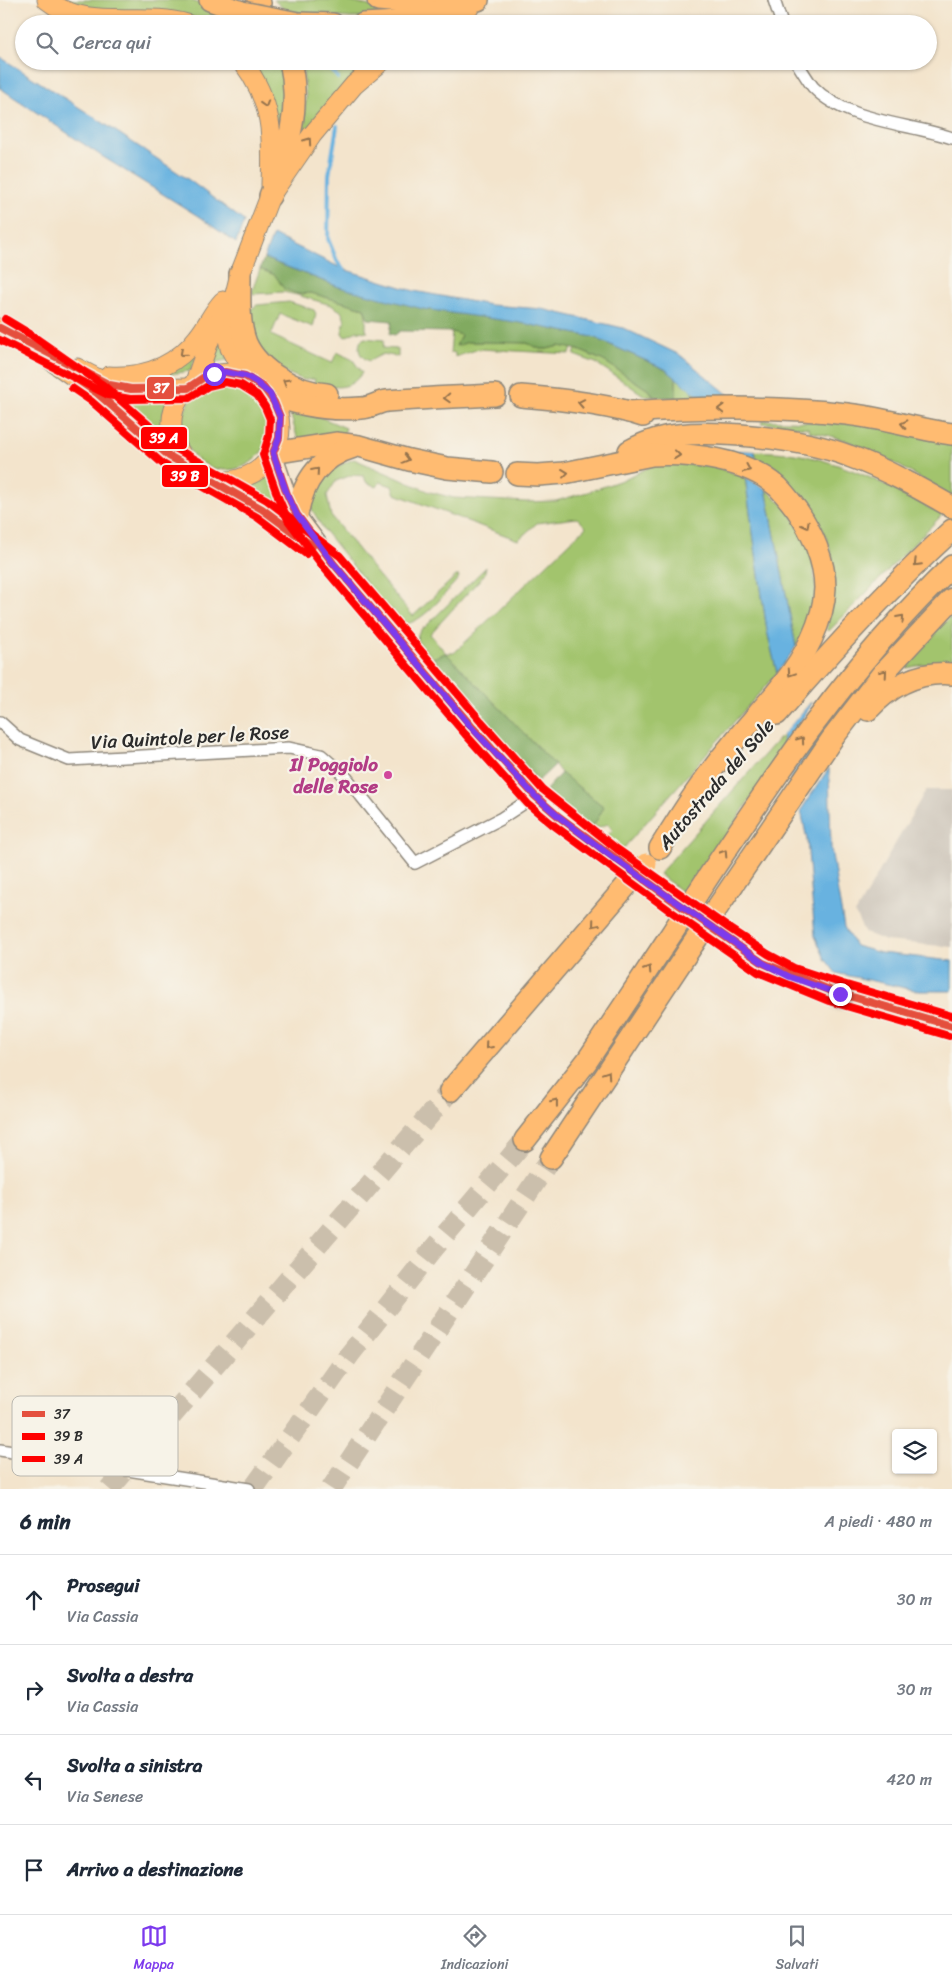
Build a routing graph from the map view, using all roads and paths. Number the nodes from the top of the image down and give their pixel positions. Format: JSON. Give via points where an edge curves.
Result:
{"nodes":[{"id":1,"x":47,"y":0,"type":"edge"},
{"id":2,"x":210,"y":0,"type":"edge"},
{"id":3,"x":378,"y":0,"type":"edge"},
{"id":4,"x":462,"y":0,"type":"edge"},
{"id":5,"x":478,"y":0,"type":"edge"},
{"id":6,"x":484,"y":0,"type":"edge"},
{"id":7,"x":774,"y":0,"type":"edge"},
{"id":8,"x":253,"y":5,"type":"edge"},
{"id":9,"x":81,"y":15,"type":"edge"},
{"id":10,"x":278,"y":15,"type":"edge"},
{"id":11,"x":424,"y":15,"type":"edge"},
{"id":12,"x":456,"y":15,"type":"edge"},
{"id":13,"x":779,"y":15,"type":"edge"},
{"id":14,"x":249,"y":70,"type":"edge"},
{"id":15,"x":292,"y":70,"type":"edge"},
{"id":16,"x":372,"y":70,"type":"edge"},
{"id":17,"x":802,"y":70,"type":"edge"},
{"id":18,"x":952,"y":138,"type":"edge"},
{"id":19,"x":270,"y":196,"type":"junction"},
{"id":20,"x":240,"y":274,"type":"junction"},
{"id":21,"x":223,"y":301,"type":"junction"},
{"id":22,"x":0,"y":328,"type":"edge"},
{"id":23,"x":24,"y":342,"type":"junction"},
{"id":24,"x":92,"y":375,"type":"junction"},
{"id":25,"x":246,"y":376,"type":"junction"},
{"id":26,"x":192,"y":385,"type":"junction"},
{"id":27,"x":270,"y":394,"type":"junction"},
{"id":28,"x":495,"y":395,"type":"dead end"},
{"id":29,"x":521,"y":396,"type":"dead end"},
{"id":30,"x":384,"y":402,"type":"junction"},
{"id":31,"x":630,"y":412,"type":"junction"},
{"id":32,"x":671,"y":431,"type":"junction"},
{"id":33,"x":952,"y":434,"type":"edge"},
{"id":34,"x":359,"y":446,"type":"junction"},
{"id":35,"x":273,"y":453,"type":"junction"},
{"id":36,"x":612,"y":462,"type":"junction"},
{"id":37,"x":189,"y":466,"type":"junction"},
{"id":38,"x":492,"y":472,"type":"dead end"},
{"id":39,"x":517,"y":474,"type":"dead end"},
{"id":40,"x":208,"y":478,"type":"junction"},
{"id":41,"x":952,"y":507,"type":"edge"},
{"id":42,"x":297,"y":515,"type":"junction"},
{"id":43,"x":952,"y":530,"type":"edge"},
{"id":44,"x":333,"y":563,"type":"junction"},
{"id":45,"x":952,"y":566,"type":"edge"},
{"id":46,"x":952,"y":599,"type":"edge"},
{"id":47,"x":952,"y":674,"type":"edge"},
{"id":48,"x":771,"y":710,"type":"junction"},
{"id":49,"x":0,"y":722,"type":"edge"},
{"id":50,"x":836,"y":742,"type":"junction"},
{"id":51,"x":535,"y":796,"type":"junction"},
{"id":52,"x":952,"y":1026,"type":"edge"},
{"id":53,"x":450,"y":1091,"type":"tunnel mouth"},
{"id":54,"x":525,"y":1140,"type":"tunnel mouth"},
{"id":55,"x":551,"y":1158,"type":"tunnel mouth"},
{"id":56,"x":166,"y":1476,"type":"edge"},
{"id":57,"x":249,"y":1489,"type":"edge"}],
"edges":[{"from":1,"to":9,"type":"main road"},
{"from":2,"to":8,"type":"highway"},
{"from":3,"to":4,"type":"highway","via":[[426,4]]},
{"from":5,"to":11,"type":"highway"},
{"from":6,"to":12,"type":"main road"},
{"from":7,"to":13,"type":"street"},
{"from":8,"to":10,"type":"highway","bridge":true},
{"from":14,"to":19,"type":"main road","one_way":true,"via":[[266,104],[271,128]]},
{"from":15,"to":19,"type":"highway","via":[[295,111],[286,153]]},
{"from":19,"to":16,"type":"main road","one_way":true,"via":[[312,135],[354,85]]},
{"from":17,"to":18,"type":"street","via":[[813,86],[832,102],[863,115]]},
{"from":19,"to":20,"type":"main road"},
{"from":20,"to":21,"type":"main road"},
{"from":20,"to":25,"type":"main road","via":[[230,308],[227,334],[230,348]]},
{"from":30,"to":20,"type":"highway","one_way":true,"via":[[363,396],[312,393],[293,386],[262,364],[251,352],[244,333]]},
{"from":21,"to":24,"type":"main road","one_way":true,"via":[[183,355],[162,367],[138,375]]},
{"from":21,"to":26,"type":"main road"},
{"from":22,"to":23,"type":"main road"},
{"from":23,"to":24,"type":"main road"},
{"from":23,"to":37,"type":"main road","via":[[97,394],[169,456]]},
{"from":24,"to":26,"type":"main road","via":[[110,385],[130,389]]},
{"from":25,"to":26,"type":"main road","via":[[220,373],[204,377]]},
{"from":25,"to":27,"type":"main road"},
{"from":26,"to":37,"type":"main road","via":[[178,402],[173,419],[178,453]]},
{"from":27,"to":30,"type":"highway","via":[[287,401],[328,408],[363,408]]},
{"from":27,"to":35,"type":"main road","via":[[280,417],[279,438]]},
{"from":28,"to":30,"type":"highway","one_way":true},
{"from":31,"to":29,"type":"highway","one_way":true},
{"from":31,"to":32,"type":"highway"},
{"from":33,"to":31,"type":"highway","one_way":true,"via":[[845,414],[692,408]]},
{"from":32,"to":36,"type":"highway"},
{"from":32,"to":41,"type":"highway","via":[[765,438],[822,447],[849,455],[916,486]]},
{"from":34,"to":35,"type":"highway","via":[[336,443]]},
{"from":34,"to":38,"type":"highway","one_way":true,"via":[[434,466]]},
{"from":42,"to":34,"type":"highway","one_way":true,"via":[[303,490],[316,469],[343,450]]},
{"from":35,"to":40,"type":"main road","via":[[262,468],[245,477],[227,481]]},
{"from":35,"to":42,"type":"main road"},
{"from":39,"to":36,"type":"highway","one_way":true,"via":[[564,473]]},
{"from":36,"to":48,"type":"highway","one_way":true,"via":[[659,454],[713,459],[742,466],[777,486],[806,523],[822,566],[825,588],[820,616]]},
{"from":37,"to":40,"type":"main road"},
{"from":40,"to":44,"type":"main road","via":[[262,509]]},
{"from":42,"to":44,"type":"main road"},
{"from":43,"to":48,"type":"highway","name":"Autostrada del Sole","one_way":true,"via":[[815,670]]},
{"from":44,"to":51,"type":"main road","via":[[472,728]]},
{"from":54,"to":45,"type":"highway","name":"Autostrada del Sole","one_way":true,"bridge":true,"via":[[587,1061],[773,780],[835,695],[905,613]]},
{"from":50,"to":46,"type":"highway","one_way":true,"via":[[884,673]]},
{"from":47,"to":50,"type":"highway","via":[[916,677],[887,692]]},
{"from":48,"to":53,"type":"highway","name":"Autostrada del Sole","one_way":true,"bridge":true,"via":[[660,848]]},
{"from":49,"to":51,"type":"street","name":"Via Quintole per le Rose","via":[[20,740],[69,760],[289,748],[321,755],[345,776],[415,862],[500,819]]},
{"from":55,"to":50,"type":"highway","one_way":true,"bridge":true,"via":[[721,902],[760,858],[777,826]]},
{"from":51,"to":52,"type":"main road","via":[[612,857],[763,963],[790,977],[832,991]]},
{"from":56,"to":57,"type":"street"}]}
